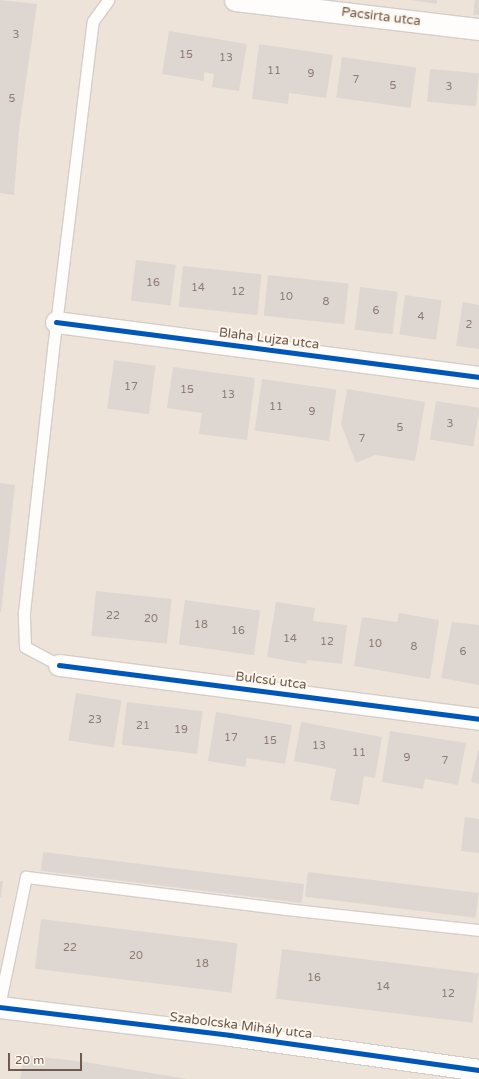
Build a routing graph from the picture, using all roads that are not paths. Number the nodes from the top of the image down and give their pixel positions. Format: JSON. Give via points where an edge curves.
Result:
{"nodes":[{"id":1,"x":108,"y":0,"type":"edge"},
{"id":2,"x":236,"y":0,"type":"edge"},
{"id":3,"x":479,"y":29,"type":"edge"},
{"id":4,"x":56,"y":322,"type":"junction"},
{"id":5,"x":479,"y":378,"type":"edge"},
{"id":6,"x":59,"y":665,"type":"joint"},
{"id":7,"x":479,"y":719,"type":"edge"},
{"id":8,"x":479,"y":930,"type":"edge"},
{"id":9,"x":0,"y":1002,"type":"edge"},
{"id":10,"x":0,"y":1007,"type":"edge"},
{"id":11,"x":479,"y":1070,"type":"edge"}],
"edges":[{"from":1,"to":4,"type":"lane","via":[[93,20]]},
{"from":2,"to":3,"type":"street","name":"Pacsirta utca"},
{"from":4,"to":5,"type":"street","name":"Blaha Lujza utca"},
{"from":4,"to":6,"type":"lane","via":[[24,612],[25,646]]},
{"from":6,"to":7,"type":"street","name":"Bulcsú utca"},
{"from":8,"to":9,"type":"lane","via":[[26,877]]},
{"from":10,"to":11,"type":"street","name":"Szabolcska Mihály utca","via":[[238,1036]]}]}
